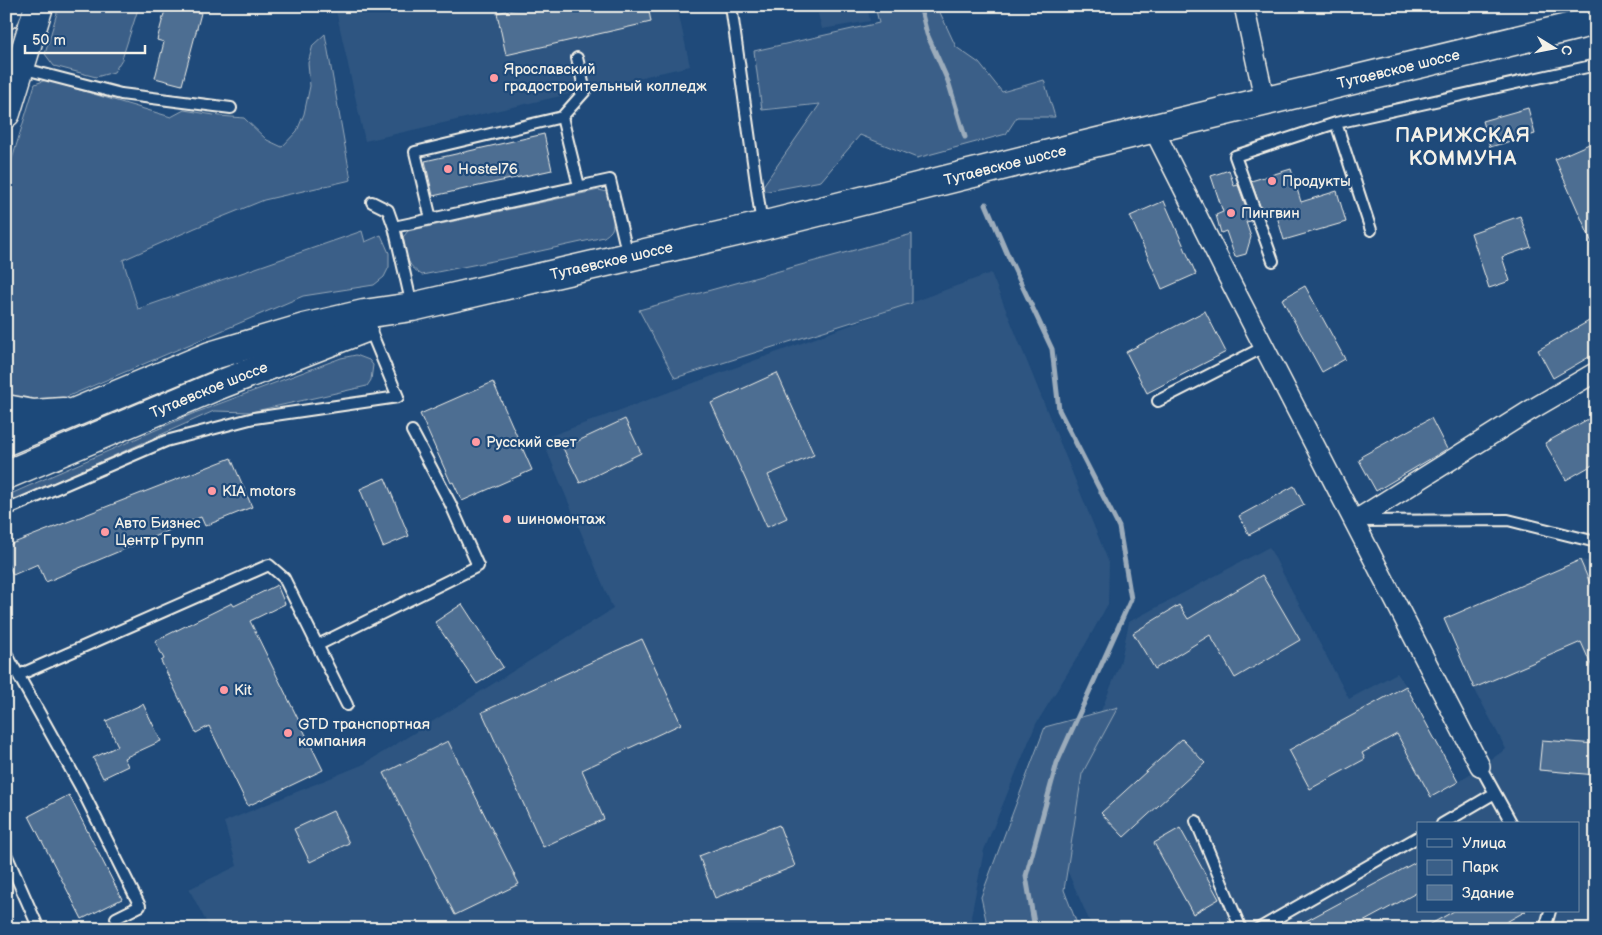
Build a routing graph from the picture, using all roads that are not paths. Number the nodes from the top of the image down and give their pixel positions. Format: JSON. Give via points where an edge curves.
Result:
{"nodes":[{"id":1,"x":9,"y":6,"type":"edge"},
{"id":2,"x":39,"y":6,"type":"edge"},
{"id":3,"x":731,"y":6,"type":"edge"},
{"id":4,"x":1244,"y":6,"type":"edge"},
{"id":5,"x":6,"y":15,"type":"edge"},
{"id":6,"x":1596,"y":21,"type":"edge"},
{"id":7,"x":18,"y":53,"type":"edge"},
{"id":8,"x":577,"y":58,"type":"dead end"},
{"id":9,"x":1596,"y":65,"type":"edge"},
{"id":10,"x":1265,"y":102,"type":"junction"},
{"id":11,"x":231,"y":108,"type":"dead end"},
{"id":12,"x":6,"y":113,"type":"edge"},
{"id":13,"x":562,"y":116,"type":"junction"},
{"id":14,"x":1336,"y":124,"type":"junction"},
{"id":15,"x":1153,"y":128,"type":"junction"},
{"id":16,"x":579,"y":186,"type":"junction"},
{"id":17,"x":372,"y":202,"type":"dead end"},
{"id":18,"x":431,"y":219,"type":"junction"},
{"id":19,"x":762,"y":226,"type":"junction"},
{"id":20,"x":394,"y":227,"type":"junction"},
{"id":21,"x":1371,"y":230,"type":"dead end"},
{"id":22,"x":629,"y":258,"type":"junction"},
{"id":23,"x":1273,"y":261,"type":"dead end"},
{"id":24,"x":412,"y":308,"type":"junction"},
{"id":25,"x":366,"y":320,"type":"junction"},
{"id":26,"x":1264,"y":347,"type":"junction"},
{"id":27,"x":1596,"y":372,"type":"edge"},
{"id":28,"x":1158,"y":401,"type":"dead end"},
{"id":29,"x":6,"y":408,"type":"edge"},
{"id":30,"x":75,"y":412,"type":"junction"},
{"id":31,"x":412,"y":432,"type":"dead end"},
{"id":32,"x":6,"y":441,"type":"edge"},
{"id":33,"x":6,"y":475,"type":"edge"},
{"id":34,"x":6,"y":510,"type":"edge"},
{"id":35,"x":1354,"y":521,"type":"junction"},
{"id":36,"x":1596,"y":542,"type":"edge"},
{"id":37,"x":318,"y":645,"type":"junction"},
{"id":38,"x":6,"y":654,"type":"edge"},
{"id":39,"x":20,"y":675,"type":"junction"},
{"id":40,"x":347,"y":705,"type":"dead end"},
{"id":41,"x":1480,"y":766,"type":"joint"},
{"id":42,"x":1495,"y":793,"type":"junction"},
{"id":43,"x":1196,"y":821,"type":"dead end"},
{"id":44,"x":1445,"y":822,"type":"edge"},
{"id":45,"x":1511,"y":822,"type":"edge"},
{"id":46,"x":1417,"y":838,"type":"edge"},
{"id":47,"x":6,"y":854,"type":"edge"},
{"id":48,"x":1550,"y":912,"type":"edge"},
{"id":49,"x":116,"y":918,"type":"dead end"},
{"id":50,"x":39,"y":929,"type":"edge"},
{"id":51,"x":1241,"y":929,"type":"edge"},
{"id":52,"x":1258,"y":929,"type":"edge"},
{"id":53,"x":1545,"y":929,"type":"edge"}],
"edges":[{"from":1,"to":5,"type":"main road"},
{"from":2,"to":7,"type":"main road"},
{"from":3,"to":19,"type":"lane"},
{"from":4,"to":10,"type":"street"},
{"from":6,"to":10,"type":"main road","name":"Тутаевское шоссе"},
{"from":7,"to":11,"type":"lane","via":[[121,94]]},
{"from":7,"to":12,"type":"main road"},
{"from":8,"to":13,"type":"lane","via":[[585,91]]},
{"from":9,"to":14,"type":"lane"},
{"from":10,"to":15,"type":"main road","name":"Тутаевское шоссе"},
{"from":13,"to":16,"type":"lane"},
{"from":13,"to":18,"type":"lane","via":[[415,152]]},
{"from":14,"to":21,"type":"lane"},
{"from":14,"to":23,"type":"lane","via":[[1235,156]]},
{"from":15,"to":19,"type":"main road","name":"Тутаевское шоссе"},
{"from":15,"to":26,"type":"street"},
{"from":16,"to":18,"type":"lane"},
{"from":16,"to":22,"type":"lane","via":[[610,180]]},
{"from":17,"to":20,"type":"lane","via":[[388,210]]},
{"from":18,"to":20,"type":"lane"},
{"from":19,"to":22,"type":"main road","name":"Тутаевское шоссе"},
{"from":20,"to":24,"type":"lane"},
{"from":22,"to":24,"type":"main road","name":"Тутаевское шоссе"},
{"from":24,"to":25,"type":"main road","name":"Тутаевское шоссе"},
{"from":25,"to":30,"type":"main road","name":"Тутаевское шоссе","via":[[304,328],[210,356]]},
{"from":25,"to":33,"type":"main road","name":"Тутаевское шоссе"},
{"from":25,"to":34,"type":"lane","via":[[398,397],[254,418],[166,440]]},
{"from":26,"to":28,"type":"lane"},
{"from":26,"to":35,"type":"street"},
{"from":27,"to":35,"type":"street"},
{"from":29,"to":30,"type":"main road","via":[[33,414]]},
{"from":30,"to":32,"type":"main road","name":"Тутаевское шоссе"},
{"from":31,"to":37,"type":"lane","via":[[450,503],[478,566]]},
{"from":35,"to":36,"type":"lane","via":[[1508,520]]},
{"from":35,"to":41,"type":"street"},
{"from":37,"to":39,"type":"lane","via":[[284,578],[269,565]]},
{"from":37,"to":40,"type":"lane"},
{"from":38,"to":39,"type":"lane"},
{"from":39,"to":49,"type":"lane","via":[[140,906]]},
{"from":41,"to":42,"type":"lane"},
{"from":42,"to":44,"type":"lane"},
{"from":42,"to":45,"type":"lane"},
{"from":43,"to":51,"type":"lane"},
{"from":46,"to":52,"type":"lane"},
{"from":47,"to":50,"type":"lane"},
{"from":48,"to":53,"type":"lane"}]}
